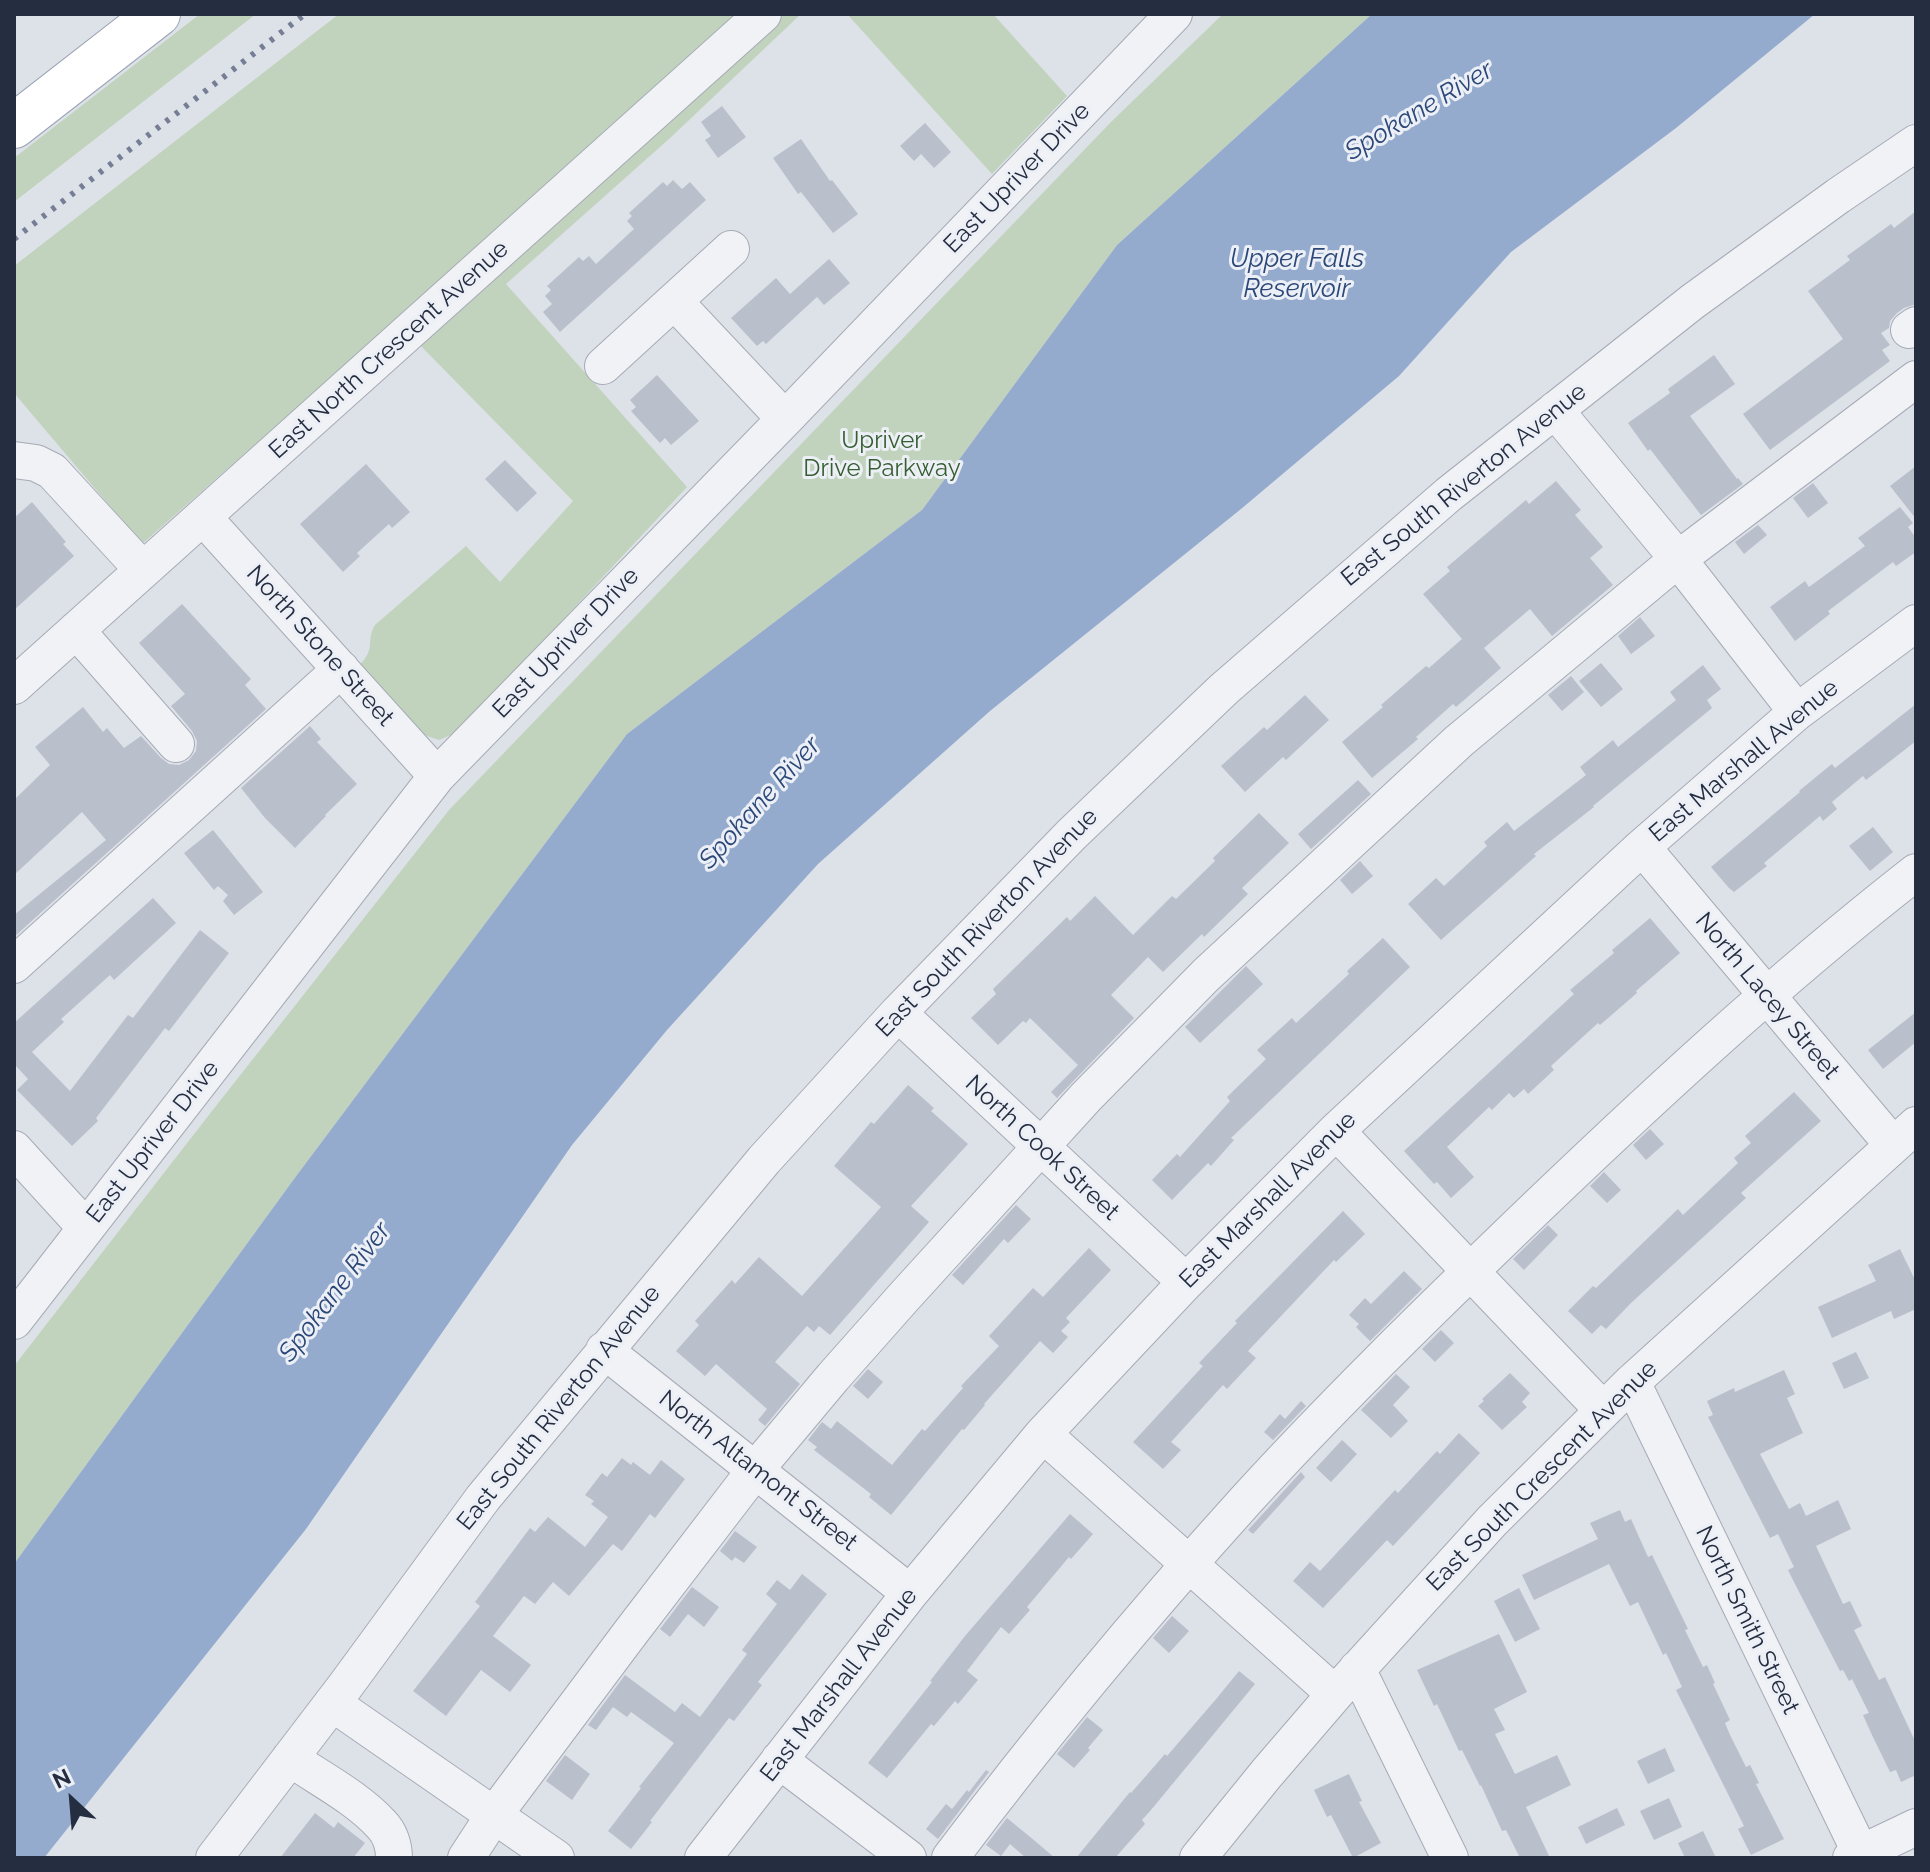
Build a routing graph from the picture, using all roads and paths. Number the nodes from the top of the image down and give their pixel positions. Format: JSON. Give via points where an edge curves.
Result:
{"nodes":[{"id":1,"x":158,"y":14,"type":"edge"},
{"id":2,"x":763,"y":14,"type":"edge"},
{"id":3,"x":1174,"y":14,"type":"edge"},
{"id":4,"x":14,"y":126,"type":"edge"},
{"id":5,"x":1911,"y":157,"type":"edge"},
{"id":6,"x":731,"y":249,"type":"dead end"},
{"id":7,"x":674,"y":301,"type":"junction"},
{"id":8,"x":603,"y":366,"type":"dead end"},
{"id":9,"x":1916,"y":379,"type":"edge"},
{"id":10,"x":1555,"y":410,"type":"junction"},
{"id":11,"x":785,"y":419,"type":"junction"},
{"id":12,"x":14,"y":460,"type":"edge"},
{"id":13,"x":203,"y":517,"type":"junction"},
{"id":14,"x":1678,"y":559,"type":"junction"},
{"id":15,"x":143,"y":570,"type":"junction"},
{"id":16,"x":1916,"y":623,"type":"edge"},
{"id":17,"x":76,"y":630,"type":"junction"},
{"id":18,"x":341,"y":669,"type":"junction"},
{"id":19,"x":14,"y":686,"type":"edge"},
{"id":20,"x":1797,"y":712,"type":"junction"},
{"id":21,"x":176,"y":744,"type":"dead end"},
{"id":22,"x":437,"y":776,"type":"junction"},
{"id":23,"x":1642,"y":847,"type":"junction"},
{"id":24,"x":1916,"y":872,"type":"edge"},
{"id":25,"x":14,"y":965,"type":"edge"},
{"id":26,"x":1767,"y":996,"type":"junction"},
{"id":27,"x":898,"y":1013,"type":"junction"},
{"id":28,"x":1336,"y":1131,"type":"junction"},
{"id":29,"x":1905,"y":1135,"type":"edge"},
{"id":30,"x":1039,"y":1146,"type":"junction"},
{"id":31,"x":14,"y":1149,"type":"edge"},
{"id":32,"x":86,"y":1228,"type":"junction"},
{"id":33,"x":1471,"y":1271,"type":"junction"},
{"id":34,"x":1186,"y":1282,"type":"junction"},
{"id":35,"x":14,"y":1321,"type":"edge"},
{"id":36,"x":604,"y":1350,"type":"junction"},
{"id":37,"x":1632,"y":1382,"type":"junction"},
{"id":38,"x":1603,"y":1410,"type":"junction"},
{"id":39,"x":1043,"y":1434,"type":"junction"},
{"id":40,"x":756,"y":1469,"type":"junction"},
{"id":41,"x":1190,"y":1565,"type":"junction"},
{"id":42,"x":910,"y":1593,"type":"junction"},
{"id":43,"x":1346,"y":1682,"type":"junction"},
{"id":44,"x":332,"y":1703,"type":"junction"},
{"id":45,"x":290,"y":1758,"type":"junction"},
{"id":46,"x":779,"y":1760,"type":"junction"},
{"id":47,"x":494,"y":1815,"type":"junction"},
{"id":48,"x":1916,"y":1827,"type":"edge"},
{"id":49,"x":1858,"y":1857,"type":"edge"},
{"id":50,"x":214,"y":1858,"type":"edge"},
{"id":51,"x":394,"y":1858,"type":"edge"},
{"id":52,"x":466,"y":1858,"type":"edge"},
{"id":53,"x":556,"y":1858,"type":"edge"},
{"id":54,"x":703,"y":1858,"type":"edge"},
{"id":55,"x":908,"y":1858,"type":"edge"},
{"id":56,"x":950,"y":1858,"type":"edge"},
{"id":57,"x":1198,"y":1858,"type":"edge"},
{"id":58,"x":1450,"y":1858,"type":"edge"}],
"edges":[{"from":1,"to":4,"type":"main road"},
{"from":2,"to":13,"type":"street","name":"East North Crescent Avenue"},
{"from":3,"to":11,"type":"street","name":"East Upriver Drive"},
{"from":5,"to":10,"type":"street","name":"East South Riverton Avenue","via":[[1838,196]]},
{"from":6,"to":7,"type":"street"},
{"from":7,"to":8,"type":"street"},
{"from":7,"to":11,"type":"street"},
{"from":9,"to":14,"type":"street"},
{"from":10,"to":14,"type":"street"},
{"from":10,"to":27,"type":"street","name":"East South Riverton Avenue","via":[[1438,503],[1224,689],[1072,834]]},
{"from":11,"to":22,"type":"street","name":"East Upriver Drive"},
{"from":12,"to":15,"type":"street","via":[[52,471]]},
{"from":13,"to":15,"type":"street","name":"East North Crescent Avenue"},
{"from":13,"to":18,"type":"street","name":"North Stone Street"},
{"from":14,"to":20,"type":"street"},
{"from":14,"to":30,"type":"street","via":[[1396,798],[1206,975]]},
{"from":15,"to":17,"type":"street","name":"East North Crescent Avenue"},
{"from":16,"to":20,"type":"street","name":"East Marshall Avenue"},
{"from":17,"to":19,"type":"street","name":"East North Crescent Avenue"},
{"from":17,"to":21,"type":"street"},
{"from":18,"to":22,"type":"street","name":"North Stone Street"},
{"from":18,"to":25,"type":"street"},
{"from":20,"to":23,"type":"street","name":"East Marshall Avenue"},
{"from":22,"to":32,"type":"street","name":"East Upriver Drive"},
{"from":23,"to":26,"type":"street","name":"North Lacey Street"},
{"from":23,"to":28,"type":"street","name":"East Marshall Avenue"},
{"from":24,"to":26,"type":"street"},
{"from":26,"to":29,"type":"street","name":"North Lacey Street"},
{"from":26,"to":33,"type":"street"},
{"from":27,"to":30,"type":"street","name":"North Cook Street"},
{"from":27,"to":36,"type":"street","name":"East South Riverton Avenue","via":[[764,1160]]},
{"from":28,"to":33,"type":"street"},
{"from":28,"to":34,"type":"street","name":"East Marshall Avenue"},
{"from":29,"to":37,"type":"street","name":"East South Crescent Avenue"},
{"from":30,"to":34,"type":"street","name":"North Cook Street"},
{"from":30,"to":40,"type":"street"},
{"from":31,"to":32,"type":"street"},
{"from":32,"to":35,"type":"street","name":"East Upriver Drive"},
{"from":33,"to":38,"type":"street"},
{"from":33,"to":41,"type":"street","via":[[1321,1421]]},
{"from":34,"to":39,"type":"street","name":"East Marshall Avenue"},
{"from":36,"to":40,"type":"street","name":"North Altamont Street"},
{"from":36,"to":44,"type":"street","name":"East South Riverton Avenue","via":[[483,1498]]},
{"from":37,"to":38,"type":"street","name":"East South Crescent Avenue"},
{"from":37,"to":49,"type":"street","name":"North Smith Street"},
{"from":38,"to":43,"type":"street","name":"East South Crescent Avenue","via":[[1492,1521]]},
{"from":39,"to":41,"type":"street"},
{"from":39,"to":42,"type":"street","name":"East Marshall Avenue"},
{"from":40,"to":42,"type":"street","name":"North Altamont Street"},
{"from":40,"to":47,"type":"street"},
{"from":41,"to":43,"type":"street"},
{"from":41,"to":56,"type":"street","via":[[1063,1713]]},
{"from":42,"to":46,"type":"street","name":"East Marshall Avenue"},
{"from":43,"to":57,"type":"street","name":"East South Crescent Avenue"},
{"from":43,"to":58,"type":"street"},
{"from":44,"to":45,"type":"street","name":"East South Riverton Avenue"},
{"from":44,"to":47,"type":"street"},
{"from":45,"to":50,"type":"street","name":"East South Riverton Avenue"},
{"from":45,"to":51,"type":"street","via":[[382,1825]]},
{"from":46,"to":54,"type":"street","name":"East Marshall Avenue"},
{"from":46,"to":55,"type":"street"},
{"from":47,"to":52,"type":"street"},
{"from":47,"to":53,"type":"street"},
{"from":48,"to":49,"type":"street"}]}
